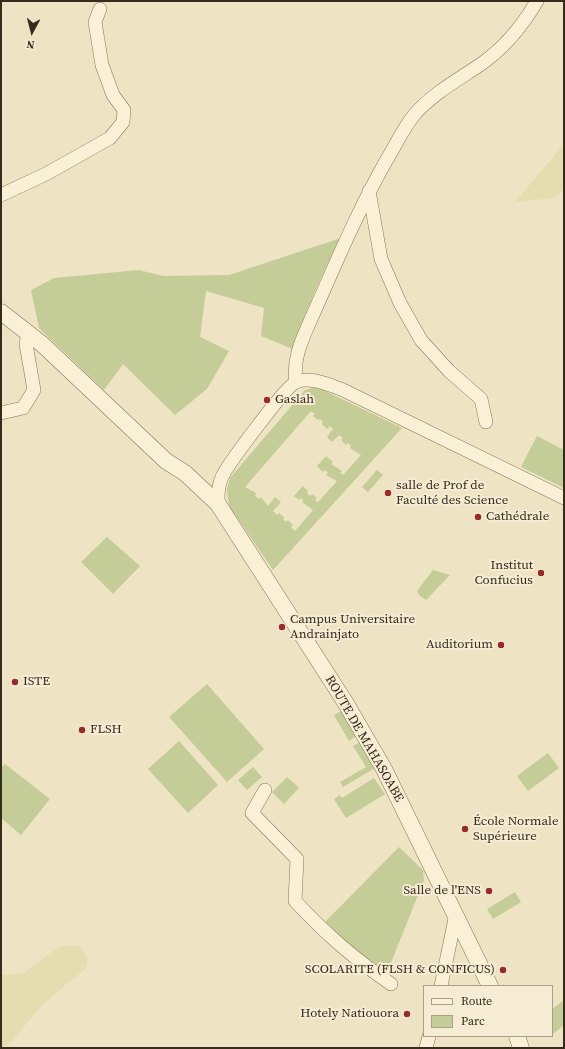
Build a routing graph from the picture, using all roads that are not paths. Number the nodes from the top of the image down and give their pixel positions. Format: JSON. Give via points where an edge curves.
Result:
{"nodes":[{"id":1,"x":538,"y":1,"type":"edge"},
{"id":2,"x":100,"y":9,"type":"dead end"},
{"id":3,"x":369,"y":191,"type":"junction"},
{"id":4,"x":1,"y":195,"type":"edge"},
{"id":5,"x":1,"y":312,"type":"edge"},
{"id":6,"x":28,"y":333,"type":"junction"},
{"id":7,"x":296,"y":382,"type":"junction"},
{"id":8,"x":1,"y":413,"type":"edge"},
{"id":9,"x":486,"y":422,"type":"dead end"},
{"id":10,"x":564,"y":498,"type":"edge"},
{"id":11,"x":218,"y":504,"type":"junction"},
{"id":12,"x":265,"y":790,"type":"dead end"},
{"id":13,"x":456,"y":914,"type":"junction"},
{"id":14,"x":391,"y":984,"type":"dead end"},
{"id":15,"x":441,"y":985,"type":"edge"},
{"id":16,"x":490,"y":985,"type":"edge"},
{"id":17,"x":429,"y":1037,"type":"edge"},
{"id":18,"x":517,"y":1037,"type":"edge"},
{"id":19,"x":426,"y":1048,"type":"edge"},
{"id":20,"x":521,"y":1048,"type":"edge"}],
"edges":[{"from":1,"to":3,"type":"street","via":[[505,45],[439,92],[414,115]]},
{"from":2,"to":4,"type":"street","via":[[95,22],[102,65],[113,95],[124,110],[123,122],[110,138],[46,174]]},
{"from":3,"to":7,"type":"street","via":[[299,348],[294,370]]},
{"from":3,"to":9,"type":"street","via":[[381,259],[400,303],[421,340],[449,372],[481,399]]},
{"from":5,"to":6,"type":"street","name":"ROUTE DE MAHASOABE"},
{"from":6,"to":8,"type":"street","via":[[26,344],[34,390],[23,408]]},
{"from":6,"to":11,"type":"street","name":"ROUTE DE MAHASOABE","via":[[97,394],[166,461],[185,473]]},
{"from":7,"to":10,"type":"street","via":[[309,380],[341,389]]},
{"from":7,"to":11,"type":"street","via":[[264,418],[222,476],[218,487]]},
{"from":11,"to":13,"type":"street","name":"ROUTE DE MAHASOABE","via":[[353,714],[384,768]]},
{"from":12,"to":14,"type":"street","via":[[252,813],[297,859],[295,901],[355,959]]},
{"from":13,"to":15,"type":"street"},
{"from":13,"to":16,"type":"street","name":"ROUTE DE MAHASOABE"},
{"from":17,"to":19,"type":"street"},
{"from":18,"to":20,"type":"street"}]}
